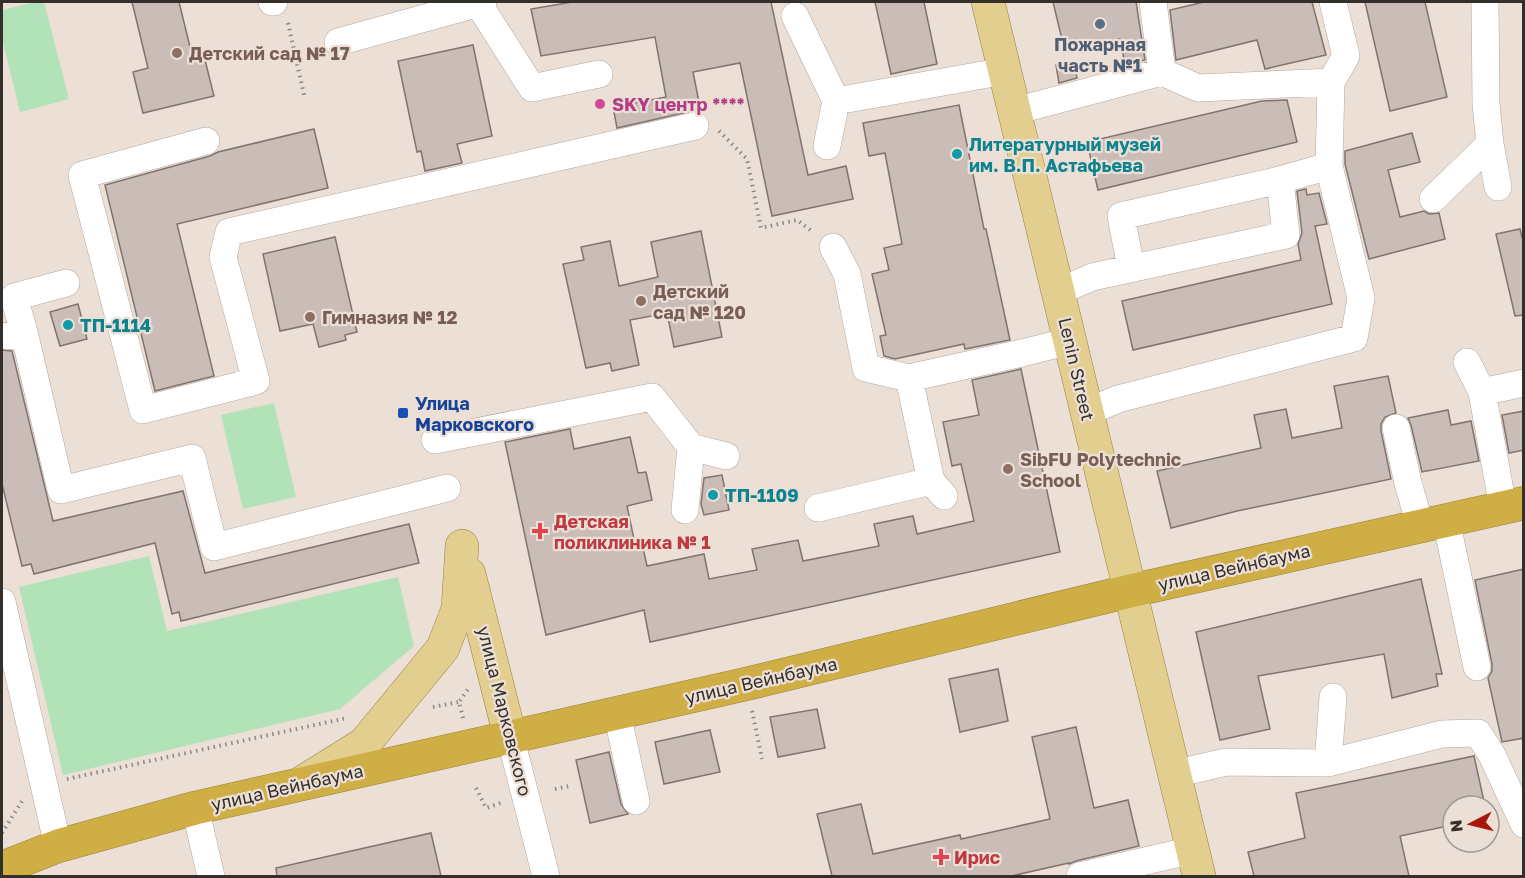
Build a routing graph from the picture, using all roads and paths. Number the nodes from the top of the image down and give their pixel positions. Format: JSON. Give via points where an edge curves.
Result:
{"nodes":[{"id":1,"x":481,"y":2,"type":"edge"},
{"id":2,"x":988,"y":2,"type":"edge"},
{"id":3,"x":1154,"y":2,"type":"edge"},
{"id":4,"x":1333,"y":2,"type":"edge"},
{"id":5,"x":1485,"y":2,"type":"edge"},
{"id":6,"x":277,"y":5,"type":"edge"},
{"id":7,"x":795,"y":16,"type":"dead end"},
{"id":8,"x":338,"y":42,"type":"dead end"},
{"id":9,"x":1005,"y":71,"type":"junction"},
{"id":10,"x":1162,"y":72,"type":"junction"},
{"id":11,"x":599,"y":74,"type":"dead end"},
{"id":12,"x":1331,"y":82,"type":"junction"},
{"id":13,"x":305,"y":99,"type":"dead end"},
{"id":14,"x":836,"y":101,"type":"junction"},
{"id":15,"x":1015,"y":111,"type":"junction"},
{"id":16,"x":706,"y":127,"type":"joint"},
{"id":17,"x":206,"y":141,"type":"dead end"},
{"id":18,"x":1490,"y":144,"type":"junction"},
{"id":19,"x":826,"y":146,"type":"dead end"},
{"id":20,"x":1329,"y":166,"type":"junction"},
{"id":21,"x":1280,"y":180,"type":"junction"},
{"id":22,"x":1498,"y":187,"type":"dead end"},
{"id":23,"x":1434,"y":199,"type":"dead end"},
{"id":24,"x":833,"y":246,"type":"joint"},
{"id":25,"x":1131,"y":268,"type":"junction"},
{"id":26,"x":66,"y":283,"type":"dead end"},
{"id":27,"x":1058,"y":292,"type":"junction"},
{"id":28,"x":1070,"y":341,"type":"junction"},
{"id":29,"x":1467,"y":362,"type":"dead end"},
{"id":30,"x":909,"y":378,"type":"junction"},
{"id":31,"x":1524,"y":383,"type":"edge"},
{"id":32,"x":1482,"y":392,"type":"junction"},
{"id":33,"x":1087,"y":412,"type":"junction"},
{"id":34,"x":1396,"y":428,"type":"dead end"},
{"id":35,"x":435,"y":440,"type":"dead end"},
{"id":36,"x":691,"y":447,"type":"junction"},
{"id":37,"x":726,"y":456,"type":"dead end"},
{"id":38,"x":447,"y":488,"type":"dead end"},
{"id":39,"x":1514,"y":505,"type":"edge"},
{"id":40,"x":818,"y":508,"type":"dead end"},
{"id":41,"x":685,"y":510,"type":"dead end"},
{"id":42,"x":1433,"y":522,"type":"junction"},
{"id":43,"x":1130,"y":591,"type":"junction"},
{"id":44,"x":2,"y":602,"type":"edge"},
{"id":45,"x":1477,"y":667,"type":"dead end"},
{"id":46,"x":746,"y":684,"type":"junction"},
{"id":47,"x":470,"y":686,"type":"dead end"},
{"id":48,"x":1333,"y":697,"type":"dead end"},
{"id":49,"x":616,"y":712,"type":"junction"},
{"id":50,"x":351,"y":718,"type":"dead end"},
{"id":51,"x":463,"y":718,"type":"dead end"},
{"id":52,"x":510,"y":736,"type":"junction"},
{"id":53,"x":762,"y":759,"type":"dead end"},
{"id":54,"x":1328,"y":763,"type":"junction"},
{"id":55,"x":1174,"y":774,"type":"junction"},
{"id":56,"x":64,"y":780,"type":"dead end"},
{"id":57,"x":300,"y":783,"type":"junction"},
{"id":58,"x":569,"y":786,"type":"dead end"},
{"id":59,"x":476,"y":788,"type":"dead end"},
{"id":60,"x":555,"y":789,"type":"dead end"},
{"id":61,"x":24,"y":797,"type":"dead end"},
{"id":62,"x":636,"y":801,"type":"dead end"},
{"id":63,"x":504,"y":802,"type":"dead end"},
{"id":64,"x":195,"y":808,"type":"junction"},
{"id":65,"x":1524,"y":824,"type":"edge"},
{"id":66,"x":2,"y":833,"type":"edge"},
{"id":67,"x":58,"y":846,"type":"junction"},
{"id":68,"x":1196,"y":863,"type":"edge"},
{"id":69,"x":2,"y":868,"type":"edge"},
{"id":70,"x":210,"y":876,"type":"edge"},
{"id":71,"x":546,"y":876,"type":"edge"},
{"id":72,"x":1080,"y":876,"type":"edge"}],
"edges":[{"from":1,"to":8,"type":"street"},
{"from":1,"to":11,"type":"street","via":[[532,88]]},
{"from":2,"to":9,"type":"main road","name":"Lenin Street"},
{"from":3,"to":10,"type":"street"},
{"from":4,"to":12,"type":"street","via":[[1346,56]]},
{"from":5,"to":18,"type":"street","via":[[1485,104]]},
{"from":6,"to":13,"type":"path"},
{"from":7,"to":14,"type":"street"},
{"from":9,"to":14,"type":"street"},
{"from":9,"to":15,"type":"main road","name":"Lenin Street"},
{"from":10,"to":12,"type":"street","via":[[1198,88]]},
{"from":10,"to":15,"type":"street"},
{"from":12,"to":20,"type":"street"},
{"from":14,"to":19,"type":"street"},
{"from":15,"to":27,"type":"main road","name":"Lenin Street"},
{"from":16,"to":17,"type":"street","via":[[616,152],[229,232],[223,257],[266,378],[143,410],[82,175]]},
{"from":16,"to":24,"type":"path","via":[[747,159],[761,228],[797,220]]},
{"from":18,"to":22,"type":"street"},
{"from":18,"to":23,"type":"street"},
{"from":20,"to":21,"type":"street"},
{"from":20,"to":33,"type":"street","via":[[1361,298],[1354,338],[1118,399]]},
{"from":21,"to":25,"type":"street","via":[[1286,235]]},
{"from":21,"to":25,"type":"street","via":[[1121,216]]},
{"from":24,"to":30,"type":"street","via":[[847,274],[866,368]]},
{"from":25,"to":27,"type":"street","via":[[1092,277]]},
{"from":26,"to":38,"type":"street","via":[[14,297],[16,334],[61,490],[192,458],[214,547]]},
{"from":27,"to":28,"type":"main road","name":"Lenin Street"},
{"from":28,"to":30,"type":"street"},
{"from":28,"to":33,"type":"main road","name":"Lenin Street"},
{"from":29,"to":32,"type":"street"},
{"from":30,"to":40,"type":"street","via":[[938,488]]},
{"from":31,"to":32,"type":"street"},
{"from":32,"to":39,"type":"street"},
{"from":33,"to":43,"type":"main road","name":"Lenin Street"},
{"from":34,"to":42,"type":"street","via":[[1408,483]]},
{"from":35,"to":36,"type":"street","via":[[652,397]]},
{"from":36,"to":37,"type":"street"},
{"from":36,"to":41,"type":"street"},
{"from":39,"to":42,"type":"highway","name":"улица Вейнбаума"},
{"from":42,"to":43,"type":"highway","name":"улица Вейнбаума"},
{"from":42,"to":45,"type":"street"},
{"from":43,"to":46,"type":"highway","name":"улица Вейнбаума"},
{"from":43,"to":55,"type":"main road","name":"Lenin Street"},
{"from":44,"to":67,"type":"street"},
{"from":46,"to":49,"type":"highway","name":"улица Вейнбаума"},
{"from":46,"to":53,"type":"path"},
{"from":47,"to":51,"type":"path","via":[[459,702]]},
{"from":48,"to":54,"type":"street"},
{"from":49,"to":52,"type":"highway","name":"улица Вейнбаума"},
{"from":49,"to":62,"type":"street"},
{"from":50,"to":56,"type":"path"},
{"from":52,"to":57,"type":"highway","name":"улица Вейнбаума"},
{"from":52,"to":57,"type":"main road","name":"улица Марковского","via":[[462,546],[458,609],[443,648],[364,744]]},
{"from":52,"to":71,"type":"street","name":"улица Марковского"},
{"from":54,"to":55,"type":"street","via":[[1226,762]]},
{"from":54,"to":65,"type":"street","via":[[1442,734],[1478,733]]},
{"from":55,"to":68,"type":"main road","name":"Lenin Street"},
{"from":57,"to":64,"type":"highway","name":"улица Вейнбаума"},
{"from":58,"to":60,"type":"path"},
{"from":59,"to":63,"type":"path","via":[[486,808]]},
{"from":61,"to":66,"type":"path"},
{"from":64,"to":67,"type":"highway","name":"улица Вейнбаума"},
{"from":64,"to":70,"type":"street"},
{"from":67,"to":69,"type":"highway","name":"улица Вейнбаума"},
{"from":68,"to":72,"type":"street"}]}
